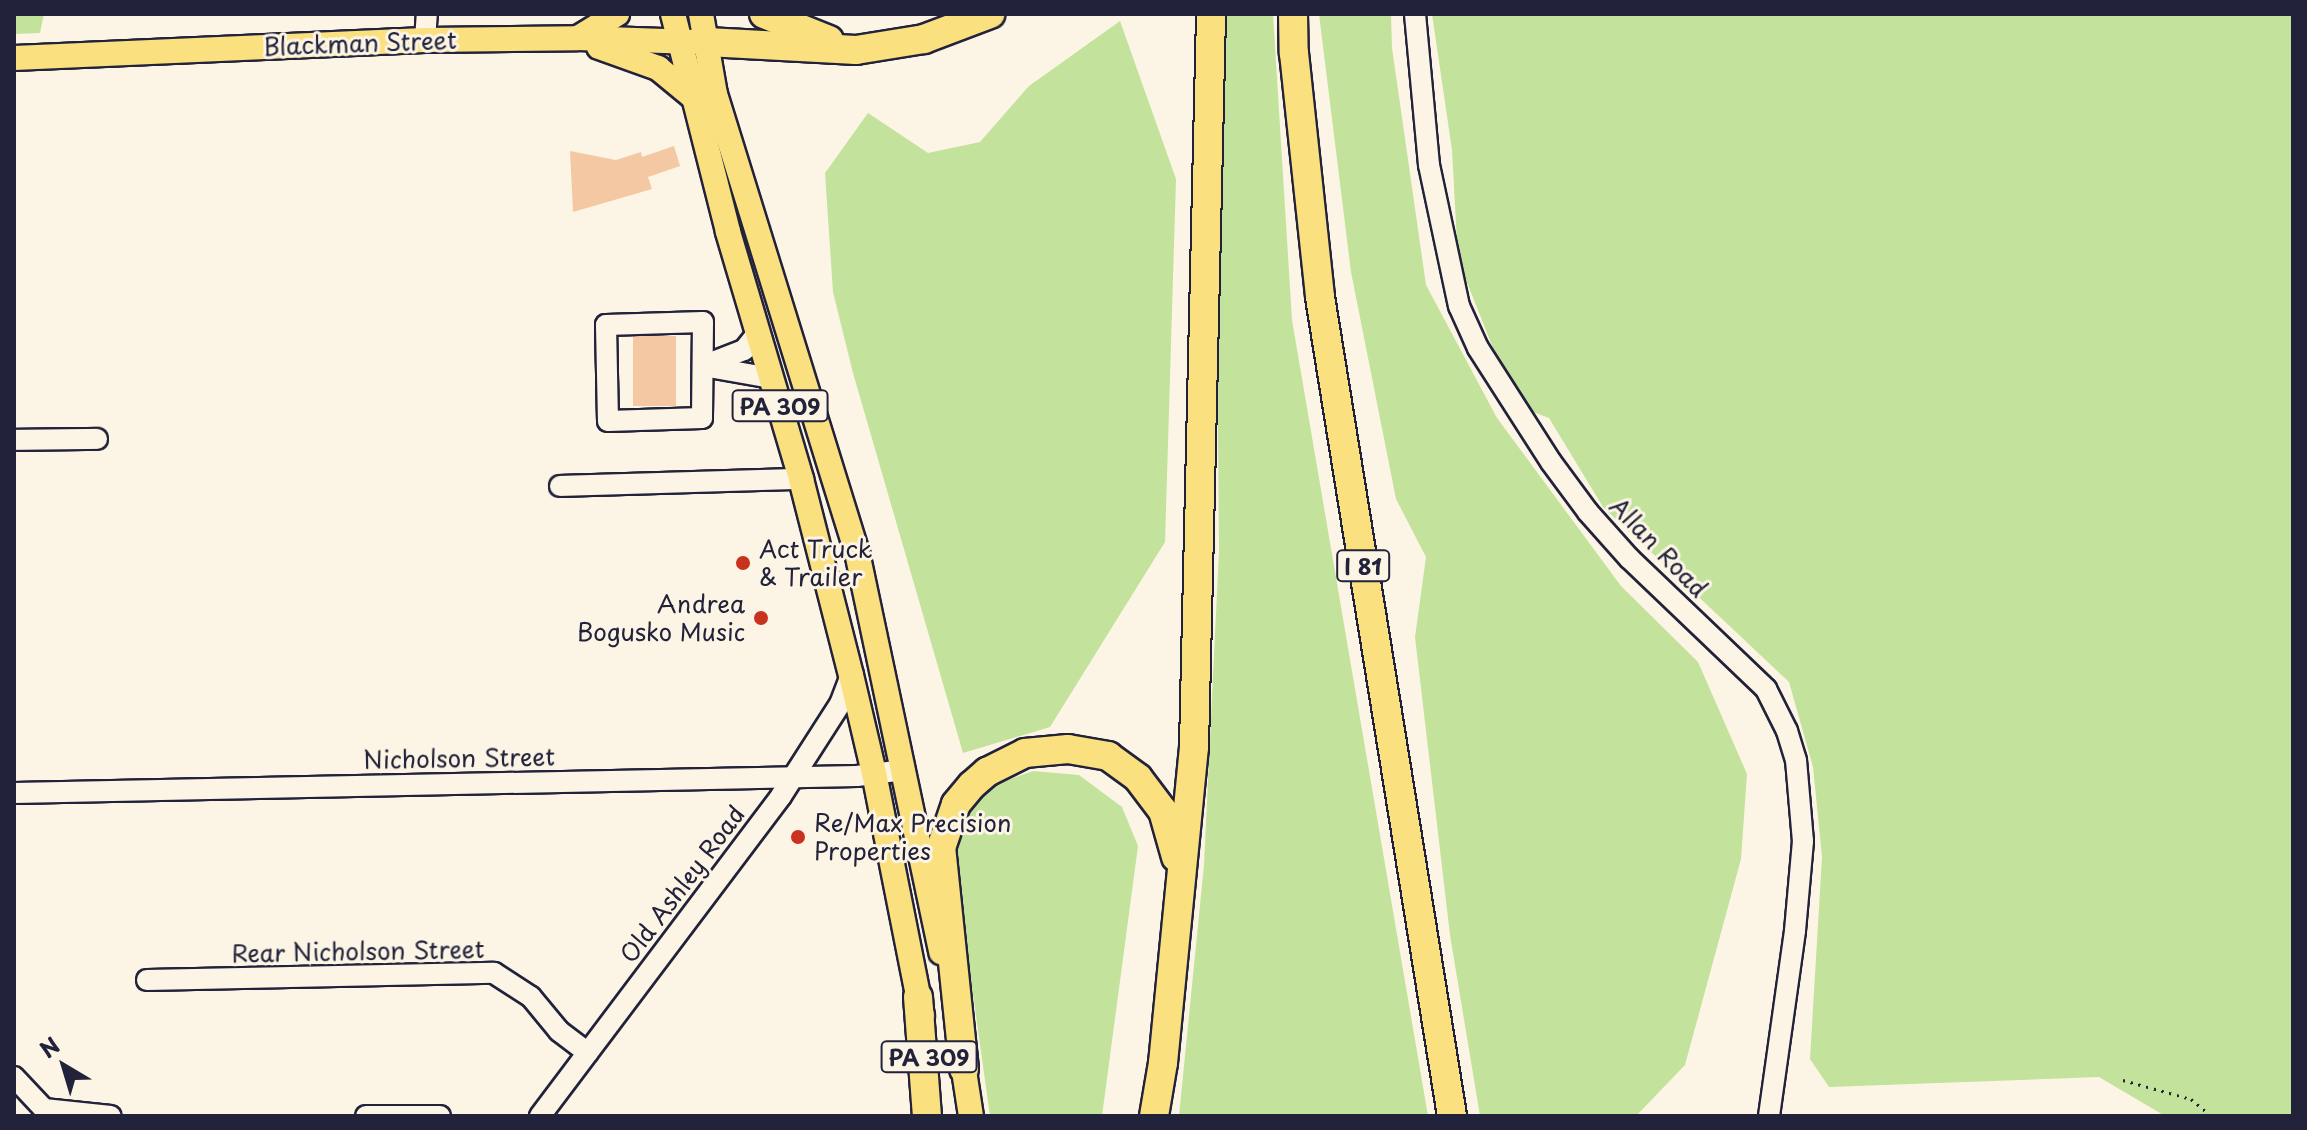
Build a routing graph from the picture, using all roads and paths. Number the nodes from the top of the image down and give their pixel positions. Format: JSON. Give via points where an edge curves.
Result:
{"nodes":[{"id":1,"x":427,"y":14,"type":"edge"},
{"id":2,"x":617,"y":14,"type":"edge"},
{"id":3,"x":673,"y":14,"type":"edge"},
{"id":4,"x":701,"y":14,"type":"edge"},
{"id":5,"x":764,"y":14,"type":"edge"},
{"id":6,"x":990,"y":14,"type":"edge"},
{"id":7,"x":1211,"y":14,"type":"edge"},
{"id":8,"x":1293,"y":14,"type":"edge"},
{"id":9,"x":1415,"y":14,"type":"edge"},
{"id":10,"x":578,"y":38,"type":"junction"},
{"id":11,"x":425,"y":40,"type":"junction"},
{"id":12,"x":678,"y":41,"type":"junction"},
{"id":13,"x":707,"y":42,"type":"junction"},
{"id":14,"x":856,"y":50,"type":"junction"},
{"id":15,"x":14,"y":58,"type":"edge"},
{"id":16,"x":693,"y":97,"type":"junction"},
{"id":17,"x":758,"y":333,"type":"junction"},
{"id":18,"x":703,"y":366,"type":"junction"},
{"id":19,"x":771,"y":378,"type":"junction"},
{"id":20,"x":97,"y":439,"type":"dead end"},
{"id":21,"x":14,"y":440,"type":"edge"},
{"id":22,"x":801,"y":479,"type":"junction"},
{"id":23,"x":560,"y":486,"type":"dead end"},
{"id":24,"x":851,"y":675,"type":"junction"},
{"id":25,"x":904,"y":770,"type":"junction"},
{"id":26,"x":874,"y":773,"type":"junction"},
{"id":27,"x":793,"y":777,"type":"junction"},
{"id":28,"x":14,"y":793,"type":"edge"},
{"id":29,"x":1177,"y":925,"type":"junction"},
{"id":30,"x":147,"y":980,"type":"dead end"},
{"id":31,"x":918,"y":997,"type":"junction"},
{"id":32,"x":588,"y":1053,"type":"junction"},
{"id":33,"x":964,"y":1069,"type":"junction"},
{"id":34,"x":14,"y":1077,"type":"edge"},
{"id":35,"x":2123,"y":1080,"type":"dead end"},
{"id":36,"x":111,"y":1116,"type":"edge"},
{"id":37,"x":366,"y":1116,"type":"edge"},
{"id":38,"x":440,"y":1116,"type":"edge"},
{"id":39,"x":540,"y":1116,"type":"edge"},
{"id":40,"x":927,"y":1116,"type":"edge"},
{"id":41,"x":939,"y":1116,"type":"edge"},
{"id":42,"x":971,"y":1116,"type":"edge"},
{"id":43,"x":1154,"y":1116,"type":"edge"},
{"id":44,"x":1452,"y":1116,"type":"edge"},
{"id":45,"x":1769,"y":1116,"type":"edge"},
{"id":46,"x":2211,"y":1116,"type":"edge"}],
"edges":[{"from":1,"to":11,"type":"street"},
{"from":2,"to":10,"type":"main road"},
{"from":3,"to":12,"type":"main road"},
{"from":4,"to":13,"type":"main road"},
{"from":5,"to":14,"type":"highway"},
{"from":6,"to":14,"type":"highway","via":[[924,39]]},
{"from":7,"to":29,"type":"highway","via":[[1195,715]]},
{"from":8,"to":44,"type":"highway","number":"I 81","via":[[1320,297]]},
{"from":9,"to":45,"type":"street","name":"Allan Road","via":[[1429,165],[1459,306],[1478,348],[1588,512],[1766,689],[1787,731],[1796,760],[1803,841]]},
{"from":10,"to":11,"type":"main road","name":"Blackman Street"},
{"from":10,"to":12,"type":"main road","name":"Blackman Street"},
{"from":10,"to":16,"type":"main road","via":[[658,68]]},
{"from":11,"to":15,"type":"main road","name":"Blackman Street"},
{"from":12,"to":13,"type":"main road","name":"Blackman Street"},
{"from":12,"to":16,"type":"main road","number":"PA 309"},
{"from":13,"to":14,"type":"highway"},
{"from":13,"to":25,"type":"main road","via":[[715,94],[858,557]]},
{"from":16,"to":17,"type":"main road","number":"PA 309"},
{"from":17,"to":18,"type":"street","via":[[744,350]]},
{"from":17,"to":19,"type":"main road","number":"PA 309"},
{"from":18,"to":18,"type":"street","via":[[703,322],[606,325],[608,421],[702,418]]},
{"from":18,"to":19,"type":"street"},
{"from":19,"to":22,"type":"main road","number":"PA 309"},
{"from":20,"to":21,"type":"street"},
{"from":22,"to":23,"type":"street"},
{"from":22,"to":24,"type":"main road","number":"PA 309"},
{"from":24,"to":26,"type":"main road","number":"PA 309"},
{"from":24,"to":27,"type":"street","name":"Old Ashley Road","via":[[840,704]]},
{"from":25,"to":26,"type":"street","name":"Nicholson Street"},
{"from":25,"to":33,"type":"main road"},
{"from":26,"to":27,"type":"street","name":"Nicholson Street"},
{"from":26,"to":31,"type":"main road","number":"PA 309"},
{"from":27,"to":28,"type":"street","name":"Nicholson Street"},
{"from":27,"to":32,"type":"street","name":"Old Ashley Road"},
{"from":29,"to":33,"type":"highway","via":[[1176,854],[1170,829],[1150,792],[1125,765],[1086,750],[1047,749],[1025,753],[987,772],[956,804],[941,848]]},
{"from":29,"to":43,"type":"highway"},
{"from":30,"to":32,"type":"street","name":"Rear Nicholson Street","via":[[494,973],[531,997],[559,1031]]},
{"from":31,"to":40,"type":"highway"},
{"from":31,"to":41,"type":"main road","number":"PA 309"},
{"from":32,"to":39,"type":"street","name":"Old Ashley Road"},
{"from":33,"to":42,"type":"main road","number":"PA 309"},
{"from":34,"to":36,"type":"street","via":[[44,1109]]},
{"from":35,"to":46,"type":"path","via":[[2191,1099]]},
{"from":37,"to":38,"type":"street"}]}
